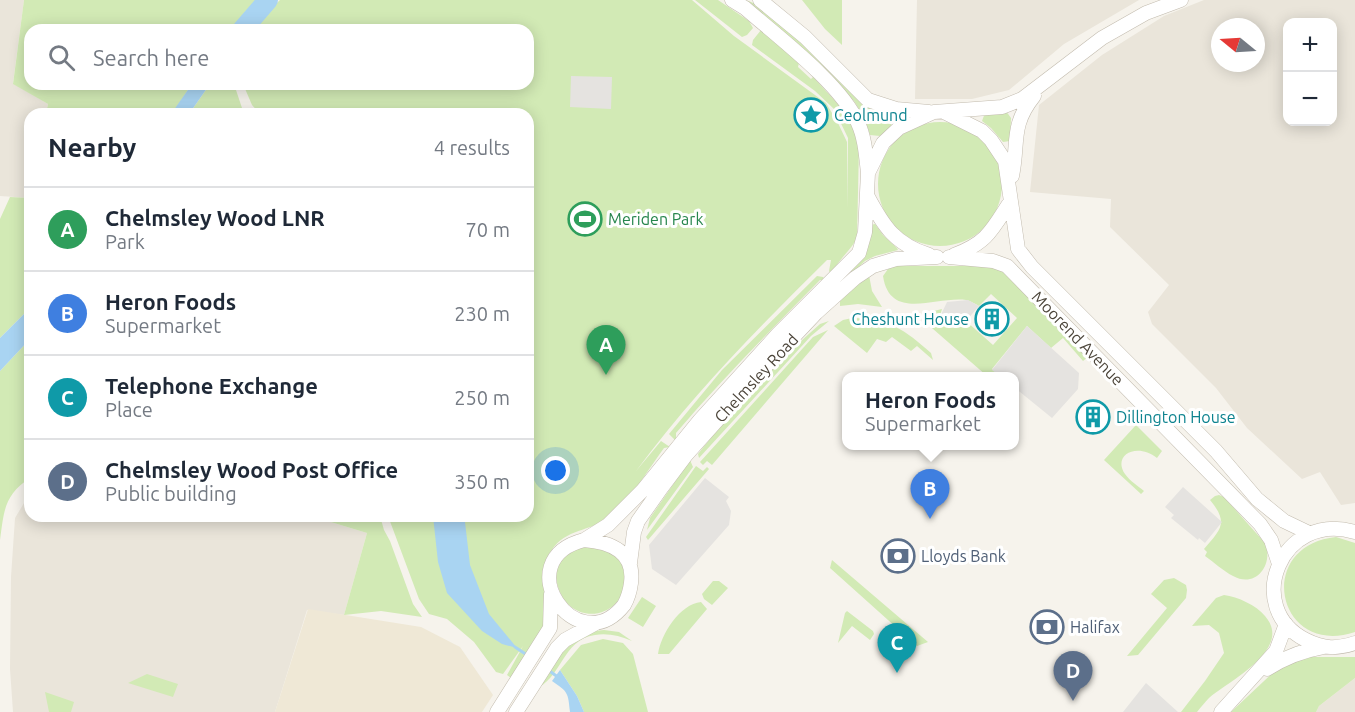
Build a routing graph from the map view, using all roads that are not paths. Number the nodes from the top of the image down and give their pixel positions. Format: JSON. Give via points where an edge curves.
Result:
{"nodes":[{"id":1,"x":732,"y":0,"type":"edge"},
{"id":2,"x":760,"y":0,"type":"edge"},
{"id":3,"x":1181,"y":0,"type":"edge"},
{"id":4,"x":1043,"y":85,"type":"junction"},
{"id":5,"x":939,"y":112,"type":"junction"},
{"id":6,"x":868,"y":173,"type":"junction"},
{"id":7,"x":1010,"y":196,"type":"junction"},
{"id":8,"x":868,"y":197,"type":"junction"},
{"id":9,"x":943,"y":257,"type":"junction"},
{"id":10,"x":1355,"y":523,"type":"edge"},
{"id":11,"x":1334,"y":528,"type":"junction"},
{"id":12,"x":1355,"y":532,"type":"edge"},
{"id":13,"x":1309,"y":533,"type":"junction"},
{"id":14,"x":584,"y":540,"type":"junction"},
{"id":15,"x":630,"y":563,"type":"junction"},
{"id":16,"x":1279,"y":564,"type":"junction"},
{"id":17,"x":551,"y":592,"type":"junction"},
{"id":18,"x":596,"y":623,"type":"junction"},
{"id":19,"x":1286,"y":624,"type":"junction"},
{"id":20,"x":1351,"y":646,"type":"edge"},
{"id":21,"x":1323,"y":647,"type":"junction"},
{"id":22,"x":1252,"y":679,"type":"junction"},
{"id":23,"x":496,"y":712,"type":"edge"},
{"id":24,"x":516,"y":712,"type":"edge"},
{"id":25,"x":1221,"y":712,"type":"edge"}],
"edges":[{"from":1,"to":6,"type":"street","via":[[819,73],[849,107],[862,135]]},
{"from":2,"to":5,"type":"street","via":[[805,37],[868,100],[896,109]]},
{"from":3,"to":4,"type":"street","via":[[1146,13],[1102,38]]},
{"from":4,"to":5,"type":"street","via":[[1002,107]]},
{"from":4,"to":7,"type":"street","via":[[1023,110],[1016,132]]},
{"from":5,"to":6,"type":"street","via":[[899,128],[883,143]]},
{"from":5,"to":7,"type":"street","via":[[970,124],[991,140],[1005,161]]},
{"from":6,"to":8,"type":"street"},
{"from":7,"to":9,"type":"street","via":[[987,237],[972,249]]},
{"from":7,"to":13,"type":"street","name":"Moorend Avenue","via":[[1018,249],[1032,267],[1200,435],[1257,499],[1284,521]]},
{"from":8,"to":9,"type":"street","via":[[880,221],[902,243]]},
{"from":8,"to":14,"type":"street","name":"Chelmsley Road","via":[[865,232],[853,261],[778,334],[643,490],[608,525]]},
{"from":9,"to":15,"type":"street","name":"Chelmsley Road","via":[[896,259],[873,266],[816,313],[686,455],[662,487],[638,521]]},
{"from":9,"to":16,"type":"street","name":"Moorend Avenue","via":[[993,261],[1007,266],[1260,524],[1271,540]]},
{"from":10,"to":11,"type":"street"},
{"from":11,"to":12,"type":"street"},
{"from":11,"to":13,"type":"street"},
{"from":13,"to":16,"type":"street","via":[[1289,549]]},
{"from":14,"to":15,"type":"street","via":[[611,545]]},
{"from":14,"to":17,"type":"street","via":[[557,555],[550,577]]},
{"from":15,"to":18,"type":"street","via":[[632,573],[626,602],[607,620]]},
{"from":16,"to":19,"type":"street","via":[[1274,579],[1275,597]]},
{"from":17,"to":18,"type":"street","via":[[573,617]]},
{"from":17,"to":23,"type":"street","via":[[551,620],[544,640]]},
{"from":18,"to":24,"type":"street","via":[[557,648]]},
{"from":19,"to":21,"type":"street","via":[[1297,635]]},
{"from":19,"to":22,"type":"street","via":[[1276,651]]},
{"from":20,"to":21,"type":"street"},
{"from":21,"to":22,"type":"street","via":[[1284,657]]},
{"from":22,"to":25,"type":"street"}]}
